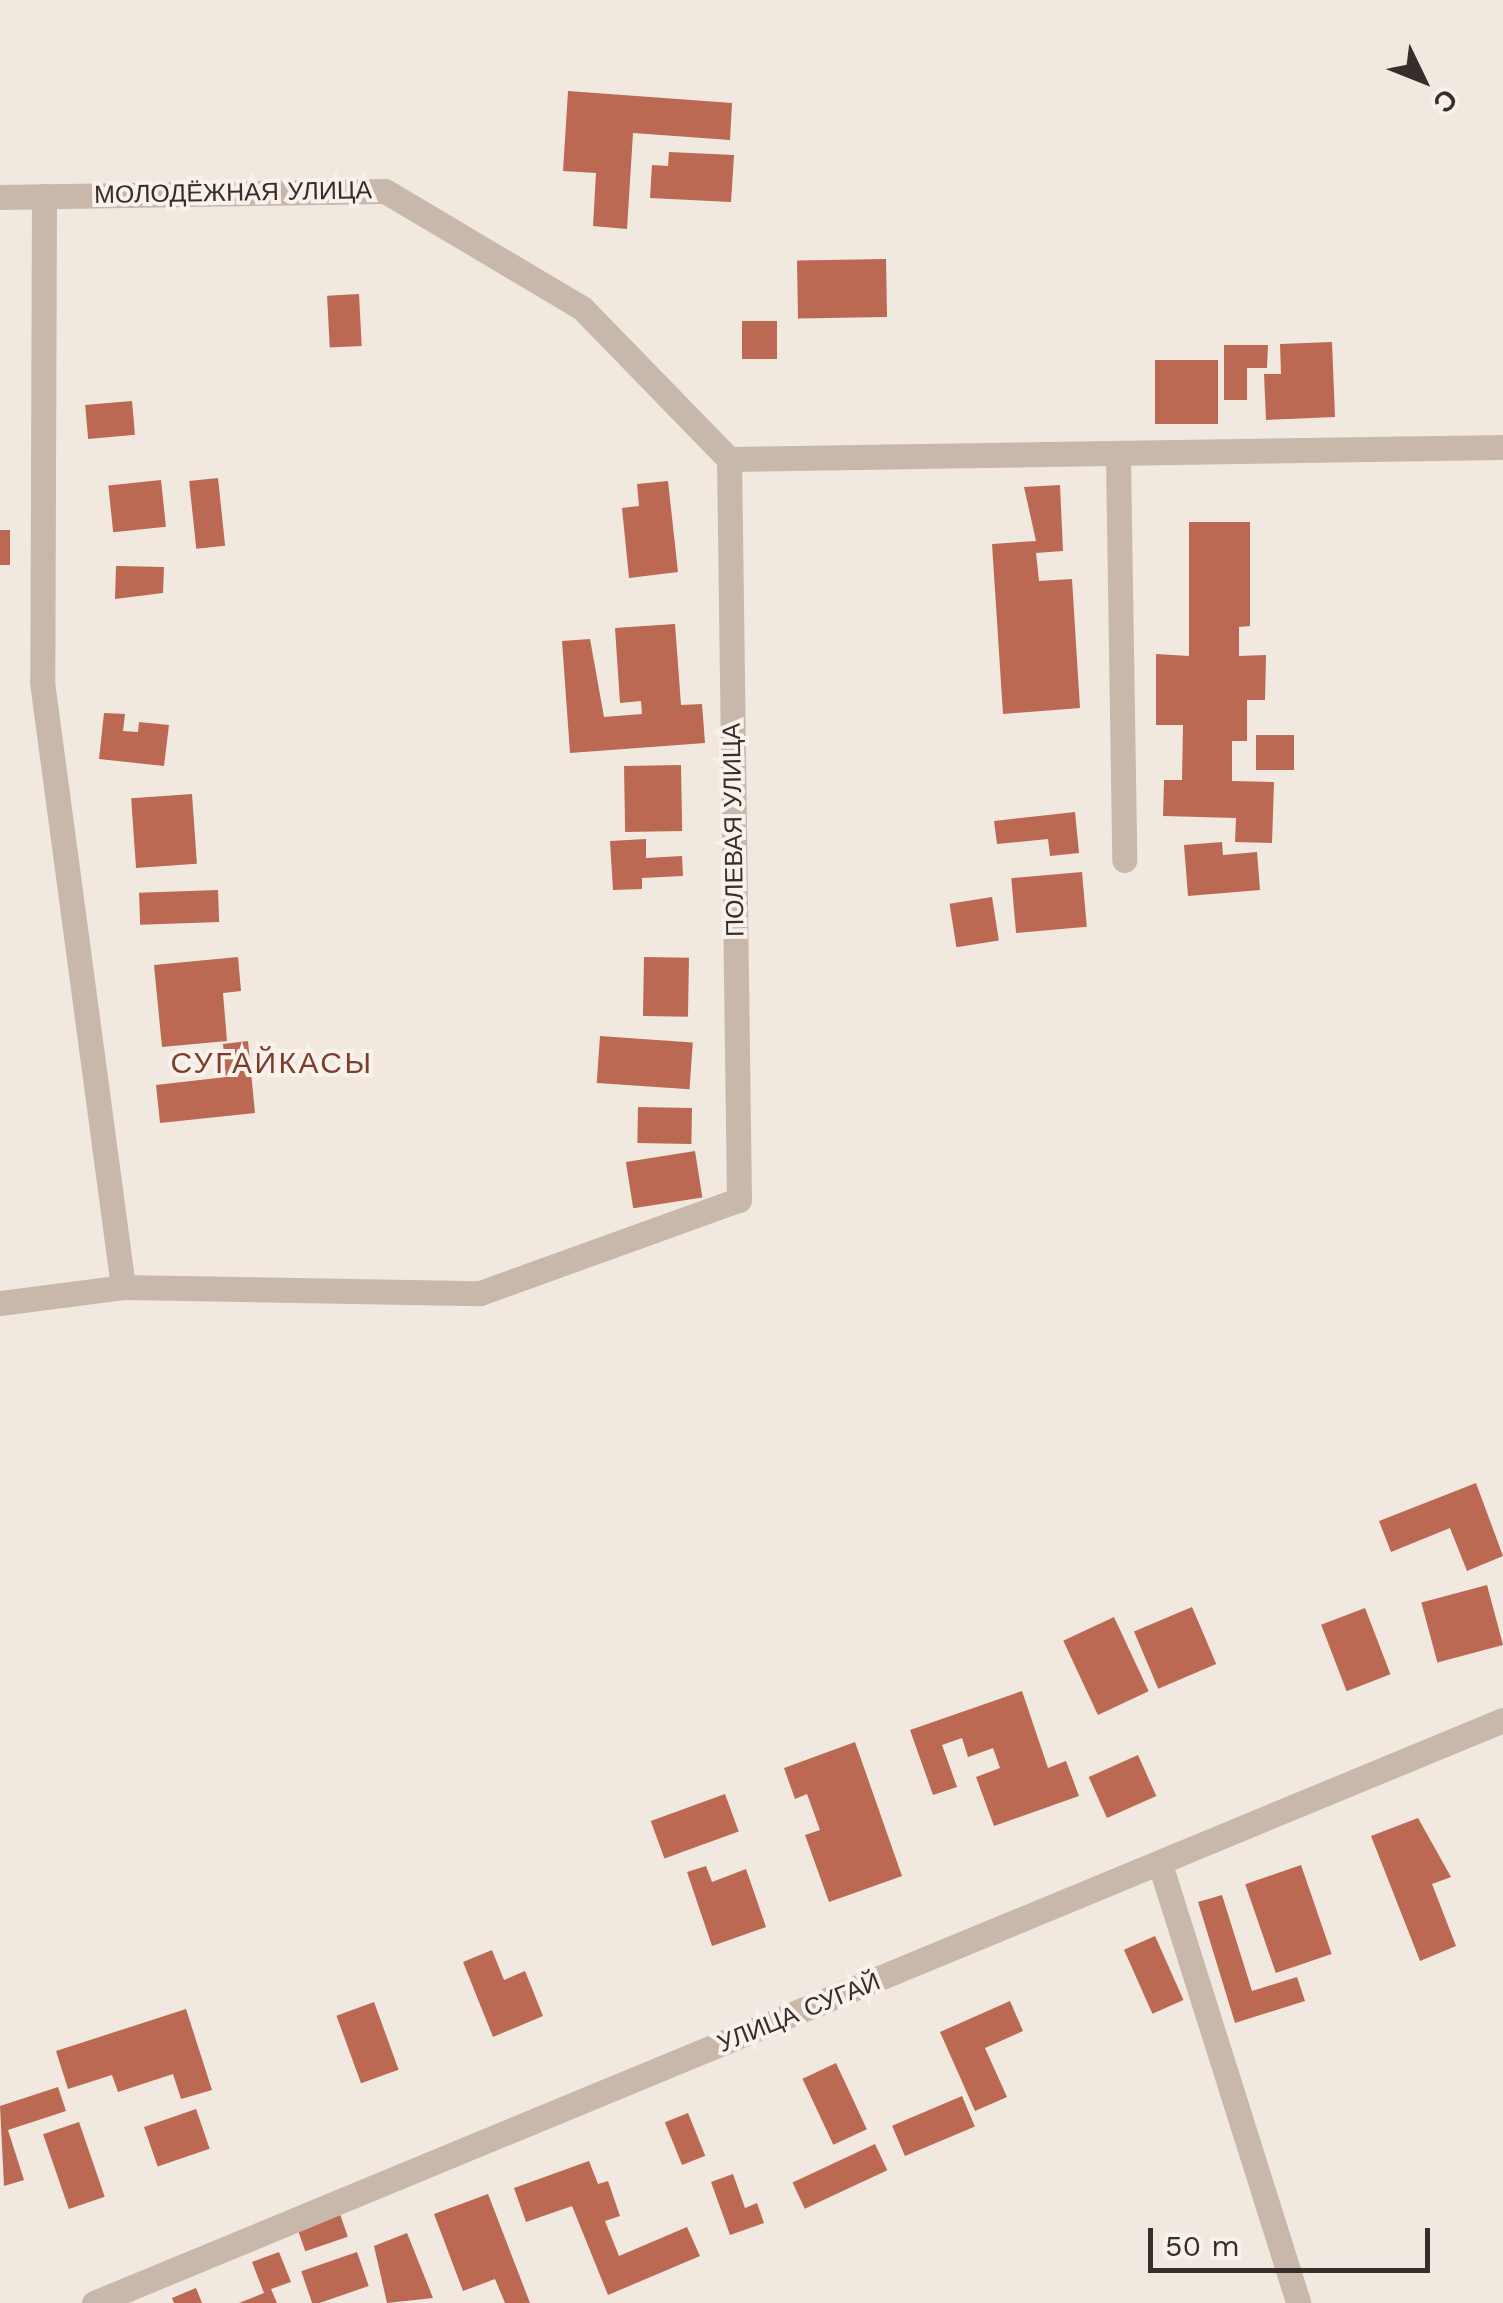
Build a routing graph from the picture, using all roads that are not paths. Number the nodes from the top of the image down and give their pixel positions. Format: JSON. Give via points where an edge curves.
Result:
{"nodes":[{"id":1,"x":44,"y":196,"type":"junction"},
{"id":2,"x":0,"y":197,"type":"edge"},
{"id":3,"x":1503,"y":447,"type":"edge"},
{"id":4,"x":1118,"y":458,"type":"junction"},
{"id":5,"x":730,"y":460,"type":"junction"},
{"id":6,"x":1124,"y":860,"type":"dead end"},
{"id":7,"x":122,"y":1287,"type":"junction"},
{"id":8,"x":0,"y":1303,"type":"edge"},
{"id":9,"x":1503,"y":1720,"type":"edge"},
{"id":10,"x":1160,"y":1864,"type":"junction"},
{"id":11,"x":94,"y":2303,"type":"edge"},
{"id":12,"x":1298,"y":2303,"type":"edge"}],
"edges":[{"from":1,"to":2,"type":"street","name":"МОЛОДЁЖНАЯ УЛИЦА"},
{"from":1,"to":5,"type":"street","name":"МОЛОДЁЖНАЯ УЛИЦА","via":[[385,191],[582,308]]},
{"from":1,"to":7,"type":"street","via":[[42,682]]},
{"from":3,"to":4,"type":"street"},
{"from":4,"to":5,"type":"street"},
{"from":4,"to":6,"type":"street"},
{"from":5,"to":7,"type":"street","name":"ПОЛЕВАЯ УЛИЦА","via":[[738,1200],[480,1293]]},
{"from":7,"to":8,"type":"street"},
{"from":9,"to":10,"type":"street","name":"УЛИЦА СУГАЙ"},
{"from":10,"to":11,"type":"street","name":"УЛИЦА СУГАЙ"},
{"from":10,"to":12,"type":"street"}]}
